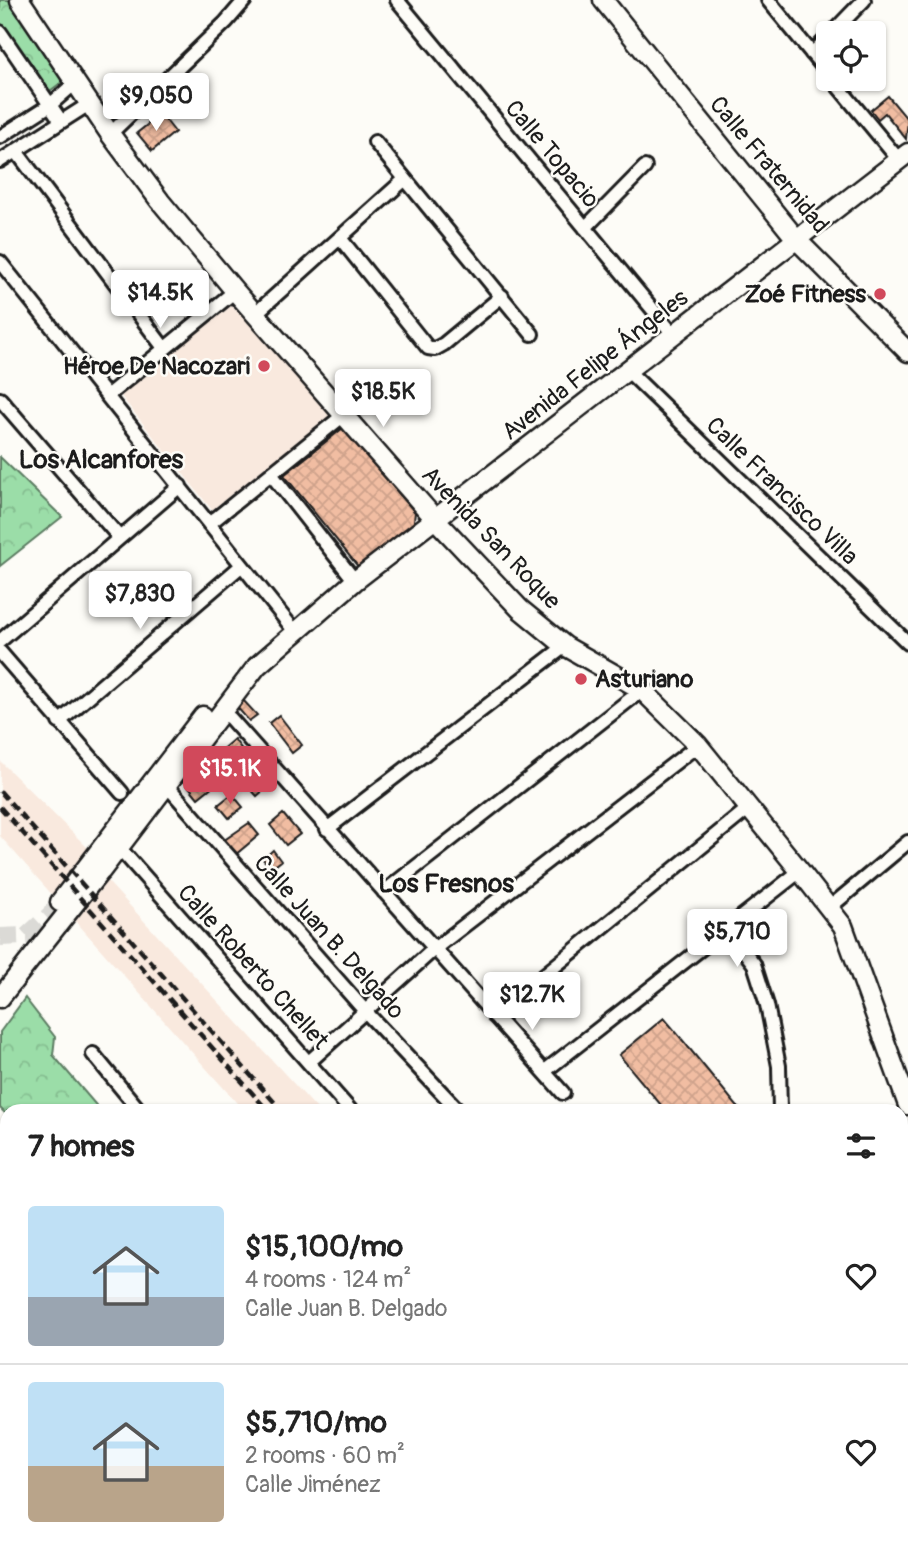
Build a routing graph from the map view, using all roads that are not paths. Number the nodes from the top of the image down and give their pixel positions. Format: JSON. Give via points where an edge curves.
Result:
{"nodes":[{"id":1,"x":20,"y":0,"type":"edge"},
{"id":2,"x":245,"y":0,"type":"edge"},
{"id":3,"x":397,"y":0,"type":"edge"},
{"id":4,"x":603,"y":0,"type":"edge"},
{"id":5,"x":768,"y":0,"type":"edge"},
{"id":6,"x":864,"y":0,"type":"edge"},
{"id":7,"x":844,"y":21,"type":"edge"},
{"id":8,"x":0,"y":32,"type":"edge"},
{"id":9,"x":816,"y":50,"type":"edge"},
{"id":10,"x":812,"y":54,"type":"junction"},
{"id":11,"x":816,"y":59,"type":"edge"},
{"id":12,"x":75,"y":83,"type":"junction"},
{"id":13,"x":843,"y":91,"type":"edge"},
{"id":14,"x":89,"y":104,"type":"junction"},
{"id":15,"x":50,"y":105,"type":"junction"},
{"id":16,"x":61,"y":121,"type":"junction"},
{"id":17,"x":110,"y":134,"type":"junction"},
{"id":18,"x":0,"y":137,"type":"edge"},
{"id":19,"x":375,"y":142,"type":"dead end"},
{"id":20,"x":16,"y":151,"type":"junction"},
{"id":21,"x":904,"y":156,"type":"edge"},
{"id":22,"x":0,"y":161,"type":"edge"},
{"id":23,"x":645,"y":167,"type":"dead end"},
{"id":24,"x":404,"y":180,"type":"junction"},
{"id":25,"x":585,"y":228,"type":"junction"},
{"id":26,"x":340,"y":238,"type":"junction"},
{"id":27,"x":797,"y":240,"type":"junction"},
{"id":28,"x":0,"y":262,"type":"edge"},
{"id":29,"x":235,"y":291,"type":"junction"},
{"id":30,"x":502,"y":296,"type":"junction"},
{"id":31,"x":255,"y":314,"type":"junction"},
{"id":32,"x":532,"y":334,"type":"dead end"},
{"id":33,"x":673,"y":334,"type":"junction"},
{"id":34,"x":164,"y":348,"type":"junction"},
{"id":35,"x":908,"y":352,"type":"edge"},
{"id":36,"x":627,"y":370,"type":"junction"},
{"id":37,"x":107,"y":396,"type":"junction"},
{"id":38,"x":0,"y":399,"type":"edge"},
{"id":39,"x":345,"y":414,"type":"junction"},
{"id":40,"x":271,"y":474,"type":"junction"},
{"id":41,"x":180,"y":486,"type":"junction"},
{"id":42,"x":436,"y":520,"type":"junction"},
{"id":43,"x":209,"y":524,"type":"junction"},
{"id":44,"x":119,"y":537,"type":"junction"},
{"id":45,"x":241,"y":566,"type":"junction"},
{"id":46,"x":355,"y":581,"type":"junction"},
{"id":47,"x":313,"y":616,"type":"junction"},
{"id":48,"x":293,"y":629,"type":"junction"},
{"id":49,"x":0,"y":641,"type":"edge"},
{"id":50,"x":908,"y":643,"type":"edge"},
{"id":51,"x":565,"y":646,"type":"junction"},
{"id":52,"x":0,"y":652,"type":"edge"},
{"id":53,"x":642,"y":690,"type":"junction"},
{"id":54,"x":230,"y":718,"type":"dead end"},
{"id":55,"x":60,"y":722,"type":"junction"},
{"id":56,"x":698,"y":745,"type":"junction"},
{"id":57,"x":170,"y":789,"type":"dead end"},
{"id":58,"x":122,"y":793,"type":"dead end"},
{"id":59,"x":749,"y":808,"type":"junction"},
{"id":60,"x":327,"y":829,"type":"junction"},
{"id":61,"x":908,"y":842,"type":"edge"},
{"id":62,"x":123,"y":852,"type":"dead end"},
{"id":63,"x":800,"y":871,"type":"junction"},
{"id":64,"x":384,"y":892,"type":"junction"},
{"id":65,"x":60,"y":902,"type":"tunnel mouth"},
{"id":66,"x":830,"y":908,"type":"junction"},
{"id":67,"x":727,"y":929,"type":"junction"},
{"id":68,"x":434,"y":949,"type":"junction"},
{"id":69,"x":0,"y":998,"type":"edge"},
{"id":70,"x":365,"y":1011,"type":"junction"},
{"id":71,"x":494,"y":1016,"type":"junction"},
{"id":72,"x":93,"y":1054,"type":"dead end"},
{"id":73,"x":309,"y":1062,"type":"junction"},
{"id":74,"x":545,"y":1071,"type":"junction"},
{"id":75,"x":563,"y":1093,"type":"dead end"},
{"id":76,"x":135,"y":1104,"type":"edge"},
{"id":77,"x":345,"y":1104,"type":"edge"},
{"id":78,"x":452,"y":1104,"type":"edge"},
{"id":79,"x":780,"y":1104,"type":"edge"},
{"id":80,"x":908,"y":1104,"type":"edge"}],
"edges":[{"from":1,"to":12,"type":"street","name":"Avenida San Roque"},
{"from":2,"to":17,"type":"street"},
{"from":3,"to":25,"type":"street","name":"Calle Topacio"},
{"from":4,"to":27,"type":"street","name":"Calle Fraternidad"},
{"from":5,"to":10,"type":"street"},
{"from":6,"to":7,"type":"street"},
{"from":8,"to":15,"type":"street"},
{"from":9,"to":10,"type":"street"},
{"from":10,"to":11,"type":"street"},
{"from":12,"to":14,"type":"street","name":"Avenida San Roque"},
{"from":12,"to":15,"type":"street"},
{"from":13,"to":21,"type":"street"},
{"from":14,"to":16,"type":"street"},
{"from":14,"to":17,"type":"street","name":"Avenida San Roque"},
{"from":15,"to":16,"type":"street"},
{"from":15,"to":18,"type":"street"},
{"from":16,"to":20,"type":"street"},
{"from":17,"to":29,"type":"street","name":"Avenida San Roque"},
{"from":19,"to":24,"type":"street"},
{"from":20,"to":22,"type":"street"},
{"from":20,"to":34,"type":"street"},
{"from":21,"to":27,"type":"street","name":"Avenida Felipe Ángeles"},
{"from":23,"to":25,"type":"street"},
{"from":24,"to":26,"type":"street"},
{"from":24,"to":30,"type":"street"},
{"from":25,"to":33,"type":"street","name":"Calle Topacio"},
{"from":26,"to":30,"type":"street","via":[[428,348],[436,349]]},
{"from":26,"to":31,"type":"street"},
{"from":27,"to":33,"type":"street","name":"Avenida Felipe Ángeles"},
{"from":27,"to":35,"type":"street","name":"Calle Fraternidad"},
{"from":28,"to":37,"type":"street"},
{"from":29,"to":31,"type":"street","name":"Avenida San Roque"},
{"from":29,"to":34,"type":"street"},
{"from":30,"to":32,"type":"street"},
{"from":31,"to":39,"type":"street","name":"Avenida San Roque"},
{"from":33,"to":36,"type":"street","name":"Avenida Felipe Ángeles"},
{"from":34,"to":37,"type":"street"},
{"from":36,"to":42,"type":"street","name":"Avenida Felipe Ángeles"},
{"from":36,"to":50,"type":"street","name":"Calle Francisco Villa"},
{"from":37,"to":41,"type":"street"},
{"from":38,"to":44,"type":"street"},
{"from":39,"to":40,"type":"street"},
{"from":39,"to":42,"type":"street","name":"Avenida San Roque"},
{"from":40,"to":43,"type":"street"},
{"from":40,"to":46,"type":"street"},
{"from":41,"to":43,"type":"street"},
{"from":41,"to":44,"type":"street"},
{"from":42,"to":46,"type":"street","name":"Avenida Felipe Ángeles"},
{"from":42,"to":51,"type":"street","name":"Avenida San Roque","via":[[520,609]]},
{"from":43,"to":45,"type":"street"},
{"from":44,"to":49,"type":"street"},
{"from":45,"to":48,"type":"street"},
{"from":45,"to":55,"type":"street"},
{"from":46,"to":47,"type":"street","name":"Avenida Felipe Ángeles"},
{"from":47,"to":48,"type":"street","name":"Avenida Felipe Ángeles"},
{"from":47,"to":69,"type":"street","name":"Avenida Felipe Ángeles","via":[[257,666]]},
{"from":48,"to":65,"type":"street","name":"Avenida Felipe Ángeles","via":[[252,654]]},
{"from":51,"to":53,"type":"street","name":"Avenida San Roque"},
{"from":51,"to":60,"type":"street"},
{"from":52,"to":55,"type":"street"},
{"from":53,"to":56,"type":"street","name":"Avenida San Roque"},
{"from":53,"to":64,"type":"street"},
{"from":54,"to":60,"type":"street"},
{"from":55,"to":58,"type":"street"},
{"from":56,"to":59,"type":"street","name":"Avenida San Roque"},
{"from":56,"to":68,"type":"street"},
{"from":57,"to":70,"type":"street","name":"Calle Juan B. Delgado"},
{"from":59,"to":63,"type":"street","name":"Avenida San Roque"},
{"from":59,"to":71,"type":"street"},
{"from":60,"to":64,"type":"street"},
{"from":61,"to":66,"type":"street"},
{"from":62,"to":73,"type":"street","name":"Calle Roberto Chellet"},
{"from":63,"to":66,"type":"street","name":"Avenida San Roque"},
{"from":63,"to":67,"type":"street"},
{"from":64,"to":68,"type":"street"},
{"from":66,"to":80,"type":"street","name":"Avenida San Roque","via":[[843,926]]},
{"from":67,"to":74,"type":"street"},
{"from":67,"to":79,"type":"street","via":[[754,964],[767,1005],[779,1066]]},
{"from":68,"to":70,"type":"street"},
{"from":68,"to":71,"type":"street"},
{"from":70,"to":73,"type":"street"},
{"from":70,"to":78,"type":"street","name":"Calle Juan B. Delgado"},
{"from":71,"to":74,"type":"street"},
{"from":72,"to":76,"type":"street"},
{"from":73,"to":77,"type":"street","name":"Calle Roberto Chellet"},
{"from":74,"to":75,"type":"street"}]}
